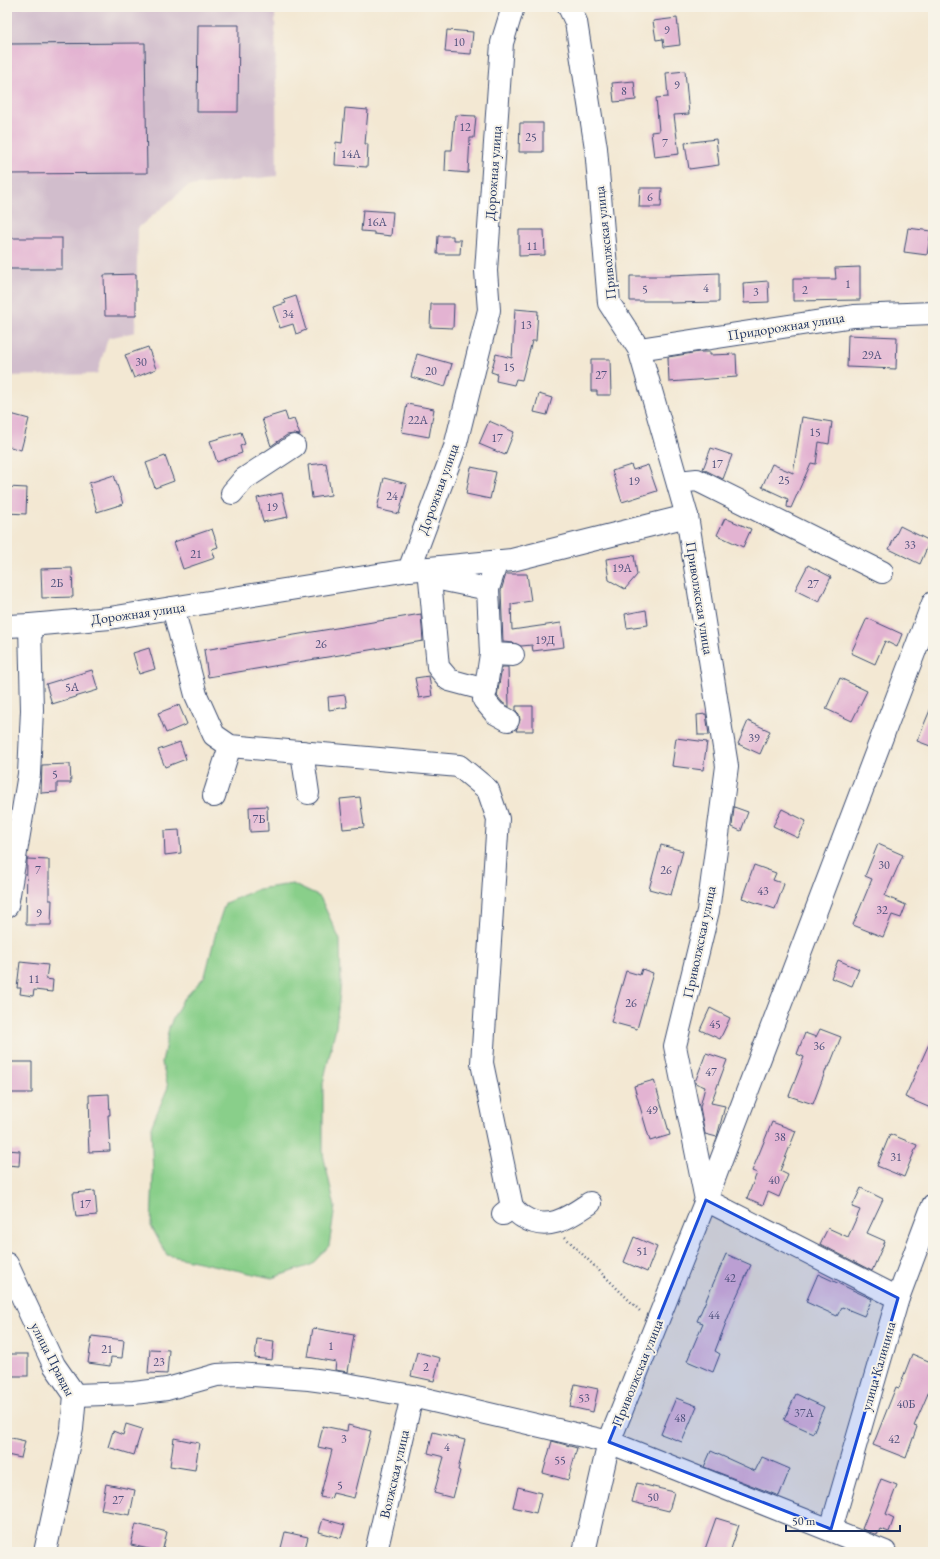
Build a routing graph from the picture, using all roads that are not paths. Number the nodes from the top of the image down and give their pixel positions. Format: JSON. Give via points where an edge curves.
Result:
{"nodes":[{"id":1,"x":513,"y":7,"type":"edge"},
{"id":2,"x":569,"y":7,"type":"edge"},
{"id":3,"x":933,"y":313,"type":"edge"},
{"id":4,"x":639,"y":349,"type":"junction"},
{"id":5,"x":294,"y":446,"type":"dead end"},
{"id":6,"x":678,"y":482,"type":"junction"},
{"id":7,"x":232,"y":493,"type":"dead end"},
{"id":8,"x":687,"y":516,"type":"junction"},
{"id":9,"x":497,"y":561,"type":"junction"},
{"id":10,"x":423,"y":572,"type":"junction"},
{"id":11,"x":882,"y":572,"type":"dead end"},
{"id":12,"x":488,"y":589,"type":"junction"},
{"id":13,"x":933,"y":604,"type":"edge"},
{"id":14,"x":173,"y":608,"type":"junction"},
{"id":15,"x":30,"y":625,"type":"junction"},
{"id":16,"x":7,"y":626,"type":"edge"},
{"id":17,"x":491,"y":654,"type":"junction"},
{"id":18,"x":514,"y":656,"type":"dead end"},
{"id":19,"x":486,"y":690,"type":"junction"},
{"id":20,"x":508,"y":720,"type":"dead end"},
{"id":21,"x":230,"y":746,"type":"junction"},
{"id":22,"x":302,"y":752,"type":"junction"},
{"id":23,"x":308,"y":793,"type":"dead end"},
{"id":24,"x":214,"y":796,"type":"dead end"},
{"id":25,"x":7,"y":906,"type":"edge"},
{"id":26,"x":706,"y":1200,"type":"junction"},
{"id":27,"x":590,"y":1203,"type":"dead end"},
{"id":28,"x":933,"y":1205,"type":"edge"},
{"id":29,"x":7,"y":1264,"type":"edge"},
{"id":30,"x":898,"y":1298,"type":"junction"},
{"id":31,"x":75,"y":1395,"type":"junction"},
{"id":32,"x":412,"y":1396,"type":"junction"},
{"id":33,"x":610,"y":1442,"type":"junction"},
{"id":34,"x":831,"y":1530,"type":"junction"},
{"id":35,"x":45,"y":1552,"type":"edge"},
{"id":36,"x":376,"y":1552,"type":"edge"},
{"id":37,"x":584,"y":1552,"type":"edge"},
{"id":38,"x":885,"y":1552,"type":"edge"}],
"edges":[{"from":1,"to":10,"type":"street","name":"Дорожная улица","via":[[502,43],[486,271],[489,310]]},
{"from":2,"to":4,"type":"street","name":"Приволжская улица","via":[[576,22],[596,148],[609,303]]},
{"from":3,"to":4,"type":"street","name":"Придорожная улица","via":[[854,316]]},
{"from":4,"to":6,"type":"street","name":"Приволжская улица"},
{"from":5,"to":7,"type":"street","via":[[244,479]]},
{"from":6,"to":8,"type":"street","name":"Приволжская улица"},
{"from":6,"to":11,"type":"street","via":[[697,480]]},
{"from":8,"to":9,"type":"street","via":[[512,560]]},
{"from":8,"to":26,"type":"street","name":"Приволжская улица","via":[[727,766],[708,911],[675,1046]]},
{"from":9,"to":10,"type":"street"},
{"from":9,"to":12,"type":"street"},
{"from":10,"to":12,"type":"street"},
{"from":10,"to":14,"type":"street","name":"Дорожная улица"},
{"from":10,"to":19,"type":"street","via":[[438,667],[449,680]]},
{"from":12,"to":17,"type":"street"},
{"from":13,"to":26,"type":"street","name":"Приволжская улица"},
{"from":14,"to":15,"type":"street","name":"Дорожная улица","via":[[110,618]]},
{"from":14,"to":21,"type":"street","via":[[196,695],[214,735]]},
{"from":15,"to":16,"type":"street","name":"Дорожная улица"},
{"from":15,"to":25,"type":"street","via":[[32,710],[29,774]]},
{"from":17,"to":18,"type":"street"},
{"from":17,"to":19,"type":"street"},
{"from":19,"to":20,"type":"street","via":[[484,700],[494,713]]},
{"from":21,"to":22,"type":"street"},
{"from":21,"to":24,"type":"street"},
{"from":22,"to":23,"type":"street"},
{"from":22,"to":27,"type":"street","via":[[459,766],[488,790],[498,819],[482,1063],[507,1210],[541,1225],[558,1222]]},
{"from":26,"to":30,"type":"street"},
{"from":26,"to":33,"type":"street","name":"Приволжская улица"},
{"from":28,"to":30,"type":"street","name":"улица Калинина"},
{"from":29,"to":31,"type":"street","name":"улица Правды","via":[[54,1365]]},
{"from":30,"to":34,"type":"street","name":"улица Калинина"},
{"from":31,"to":32,"type":"street","via":[[167,1390],[217,1375],[237,1374],[309,1379]]},
{"from":31,"to":35,"type":"street","name":"улица Правды","via":[[72,1429]]},
{"from":32,"to":33,"type":"street"},
{"from":32,"to":36,"type":"street","name":"Волжская улица"},
{"from":33,"to":34,"type":"street"},
{"from":33,"to":37,"type":"street","name":"Приволжская улица"},
{"from":34,"to":38,"type":"street"}]}
